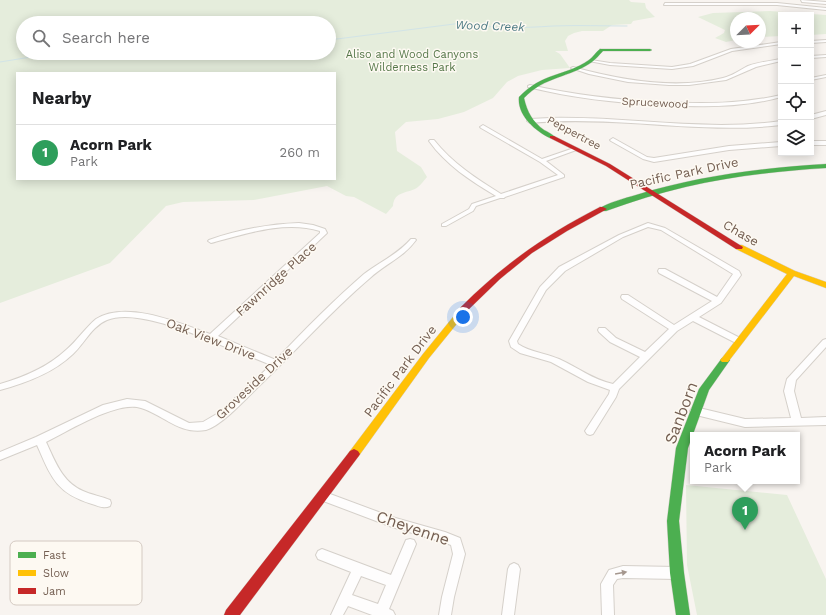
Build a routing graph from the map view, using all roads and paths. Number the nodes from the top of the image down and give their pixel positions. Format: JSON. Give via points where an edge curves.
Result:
{"nodes":[{"id":1,"x":750,"y":0,"type":"edge"},
{"id":2,"x":788,"y":0,"type":"edge"},
{"id":3,"x":796,"y":0,"type":"edge"},
{"id":4,"x":826,"y":3,"type":"edge"},
{"id":5,"x":665,"y":4,"type":"dead end"},
{"id":6,"x":754,"y":4,"type":"junction"},
{"id":7,"x":790,"y":5,"type":"junction"},
{"id":8,"x":826,"y":9,"type":"edge"},
{"id":9,"x":826,"y":41,"type":"edge"},
{"id":10,"x":814,"y":42,"type":"edge"},
{"id":11,"x":778,"y":43,"type":"edge"},
{"id":12,"x":650,"y":50,"type":"dead end"},
{"id":13,"x":826,"y":56,"type":"edge"},
{"id":14,"x":814,"y":57,"type":"edge"},
{"id":15,"x":591,"y":61,"type":"junction"},
{"id":16,"x":778,"y":61,"type":"edge"},
{"id":17,"x":573,"y":68,"type":"junction"},
{"id":18,"x":826,"y":76,"type":"edge"},
{"id":19,"x":814,"y":79,"type":"edge"},
{"id":20,"x":530,"y":86,"type":"junction"},
{"id":21,"x":778,"y":96,"type":"edge"},
{"id":22,"x":568,"y":112,"type":"dead end"},
{"id":23,"x":826,"y":113,"type":"edge"},
{"id":24,"x":814,"y":116,"type":"edge"},
{"id":25,"x":571,"y":120,"type":"junction"},
{"id":26,"x":530,"y":121,"type":"junction"},
{"id":27,"x":778,"y":124,"type":"edge"},
{"id":28,"x":483,"y":127,"type":"dead end"},
{"id":29,"x":612,"y":140,"type":"dead end"},
{"id":30,"x":432,"y":141,"type":"dead end"},
{"id":31,"x":814,"y":143,"type":"edge"},
{"id":32,"x":826,"y":143,"type":"edge"},
{"id":33,"x":778,"y":144,"type":"edge"},
{"id":34,"x":576,"y":148,"type":"junction"},
{"id":35,"x":542,"y":161,"type":"junction"},
{"id":36,"x":826,"y":166,"type":"edge"},
{"id":37,"x":649,"y":192,"type":"junction"},
{"id":38,"x":502,"y":197,"type":"junction"},
{"id":39,"x":444,"y":225,"type":"dead end"},
{"id":40,"x":413,"y":240,"type":"dead end"},
{"id":41,"x":211,"y":241,"type":"dead end"},
{"id":42,"x":662,"y":271,"type":"dead end"},
{"id":43,"x":792,"y":273,"type":"junction"},
{"id":44,"x":826,"y":285,"type":"edge"},
{"id":45,"x":625,"y":297,"type":"dead end"},
{"id":46,"x":718,"y":301,"type":"junction"},
{"id":47,"x":694,"y":318,"type":"junction"},
{"id":48,"x":674,"y":329,"type":"junction"},
{"id":49,"x":602,"y":330,"type":"dead end"},
{"id":50,"x":211,"y":338,"type":"junction"},
{"id":51,"x":739,"y":341,"type":"junction"},
{"id":52,"x":826,"y":342,"type":"edge"},
{"id":53,"x":645,"y":356,"type":"junction"},
{"id":54,"x":277,"y":364,"type":"junction"},
{"id":55,"x":0,"y":387,"type":"edge"},
{"id":56,"x":615,"y":388,"type":"junction"},
{"id":57,"x":695,"y":411,"type":"junction"},
{"id":58,"x":826,"y":421,"type":"edge"},
{"id":59,"x":797,"y":422,"type":"junction"},
{"id":60,"x":590,"y":431,"type":"dead end"},
{"id":61,"x":40,"y":440,"type":"junction"},
{"id":62,"x":0,"y":456,"type":"edge"},
{"id":63,"x":322,"y":496,"type":"junction"},
{"id":64,"x":106,"y":503,"type":"dead end"},
{"id":65,"x":410,"y":544,"type":"dead end"},
{"id":66,"x":322,"y":556,"type":"dead end"},
{"id":67,"x":358,"y":569,"type":"junction"},
{"id":68,"x":514,"y":569,"type":"dead end"},
{"id":69,"x":677,"y":573,"type":"junction"},
{"id":70,"x":393,"y":582,"type":"junction"},
{"id":71,"x":344,"y":598,"type":"junction"},
{"id":72,"x":385,"y":613,"type":"edge"},
{"id":73,"x":231,"y":615,"type":"edge"},
{"id":74,"x":337,"y":615,"type":"edge"},
{"id":75,"x":445,"y":615,"type":"edge"},
{"id":76,"x":508,"y":615,"type":"edge"},
{"id":77,"x":608,"y":615,"type":"edge"},
{"id":78,"x":683,"y":615,"type":"edge"}],
"edges":[{"from":1,"to":6,"type":"street"},
{"from":2,"to":7,"type":"street"},
{"from":3,"to":4,"type":"street"},
{"from":5,"to":6,"type":"street"},
{"from":6,"to":7,"type":"street"},
{"from":7,"to":8,"type":"street"},
{"from":9,"to":10,"type":"street"},
{"from":11,"to":15,"type":"street","via":[[736,49],[672,68]]},
{"from":12,"to":15,"type":"street","via":[[602,50]]},
{"from":13,"to":14,"type":"street"},
{"from":15,"to":17,"type":"street"},
{"from":16,"to":17,"type":"street","via":[[754,66],[726,79],[695,83],[644,82],[592,74]]},
{"from":17,"to":20,"type":"street","via":[[548,76]]},
{"from":18,"to":19,"type":"street"},
{"from":20,"to":21,"type":"street","name":"Sprucewood","via":[[612,100],[697,106],[733,104]]},
{"from":20,"to":26,"type":"street","name":"Peppertree","via":[[521,103],[522,110]]},
{"from":22,"to":25,"type":"street"},
{"from":23,"to":24,"type":"street"},
{"from":25,"to":26,"type":"street"},
{"from":25,"to":27,"type":"street","via":[[730,126]]},
{"from":26,"to":34,"type":"street","name":"Peppertree","via":[[546,134]]},
{"from":28,"to":35,"type":"street"},
{"from":29,"to":33,"type":"street","via":[[645,158],[654,160],[729,148]]},
{"from":30,"to":38,"type":"street","via":[[437,149],[468,175]]},
{"from":31,"to":32,"type":"street"},
{"from":34,"to":35,"type":"street"},
{"from":34,"to":37,"type":"street","name":"Peppertree"},
{"from":35,"to":38,"type":"street","via":[[562,176]]},
{"from":36,"to":37,"type":"street","name":"Pacific Park Drive","via":[[740,174]]},
{"from":37,"to":43,"type":"street","name":"Chase","via":[[750,254]]},
{"from":37,"to":63,"type":"street","name":"Pacific Park Drive","via":[[611,205],[566,227],[523,254],[491,282],[466,307],[408,379]]},
{"from":38,"to":39,"type":"street","via":[[474,205],[471,210]]},
{"from":40,"to":54,"type":"street","name":"Groveside Drive","via":[[406,250],[350,292]]},
{"from":41,"to":50,"type":"street","name":"Fawnridge Place","via":[[279,226],[311,226],[324,234]]},
{"from":42,"to":46,"type":"street"},
{"from":43,"to":44,"type":"street","name":"Chase"},
{"from":43,"to":51,"type":"street","name":"Sanborn"},
{"from":45,"to":48,"type":"street"},
{"from":46,"to":47,"type":"street"},
{"from":46,"to":56,"type":"street","via":[[732,284],[736,273],[653,225],[643,226],[620,236],[562,269],[543,289],[513,341],[514,345],[522,351],[554,360],[597,383]]},
{"from":47,"to":48,"type":"street"},
{"from":47,"to":51,"type":"street"},
{"from":48,"to":53,"type":"street"},
{"from":49,"to":53,"type":"street","via":[[613,340]]},
{"from":50,"to":54,"type":"street","name":"Oak View Drive"},
{"from":50,"to":55,"type":"street","name":"Oak View Drive","via":[[166,321],[114,314],[100,321],[70,352],[49,367],[28,378]]},
{"from":51,"to":57,"type":"street","name":"Sanborn","via":[[704,389]]},
{"from":52,"to":59,"type":"street","via":[[792,380],[789,391]]},
{"from":53,"to":56,"type":"street"},
{"from":54,"to":61,"type":"street","name":"Groveside Drive","via":[[223,415],[205,426],[188,427],[142,404],[127,403],[106,408]]},
{"from":56,"to":60,"type":"street"},
{"from":57,"to":59,"type":"street","via":[[745,422]]},
{"from":57,"to":69,"type":"street","name":"Sanborn","via":[[682,448],[676,493],[673,521]]},
{"from":58,"to":59,"type":"street"},
{"from":61,"to":62,"type":"street","name":"Groveside Drive"},
{"from":61,"to":64,"type":"street","via":[[59,480],[68,490],[84,498]]},
{"from":63,"to":73,"type":"street","name":"Pacific Park Drive"},
{"from":63,"to":75,"type":"street","name":"Cheyenne","via":[[456,542],[459,554]]},
{"from":65,"to":70,"type":"street"},
{"from":66,"to":67,"type":"street"},
{"from":67,"to":70,"type":"street"},
{"from":67,"to":71,"type":"street"},
{"from":68,"to":76,"type":"street"},
{"from":77,"to":69,"type":"street","one_way":true,"via":[[608,584],[613,574]]},
{"from":69,"to":78,"type":"street","name":"Sanborn"},
{"from":70,"to":72,"type":"street"},
{"from":71,"to":72,"type":"street"},
{"from":71,"to":74,"type":"street"}]}
